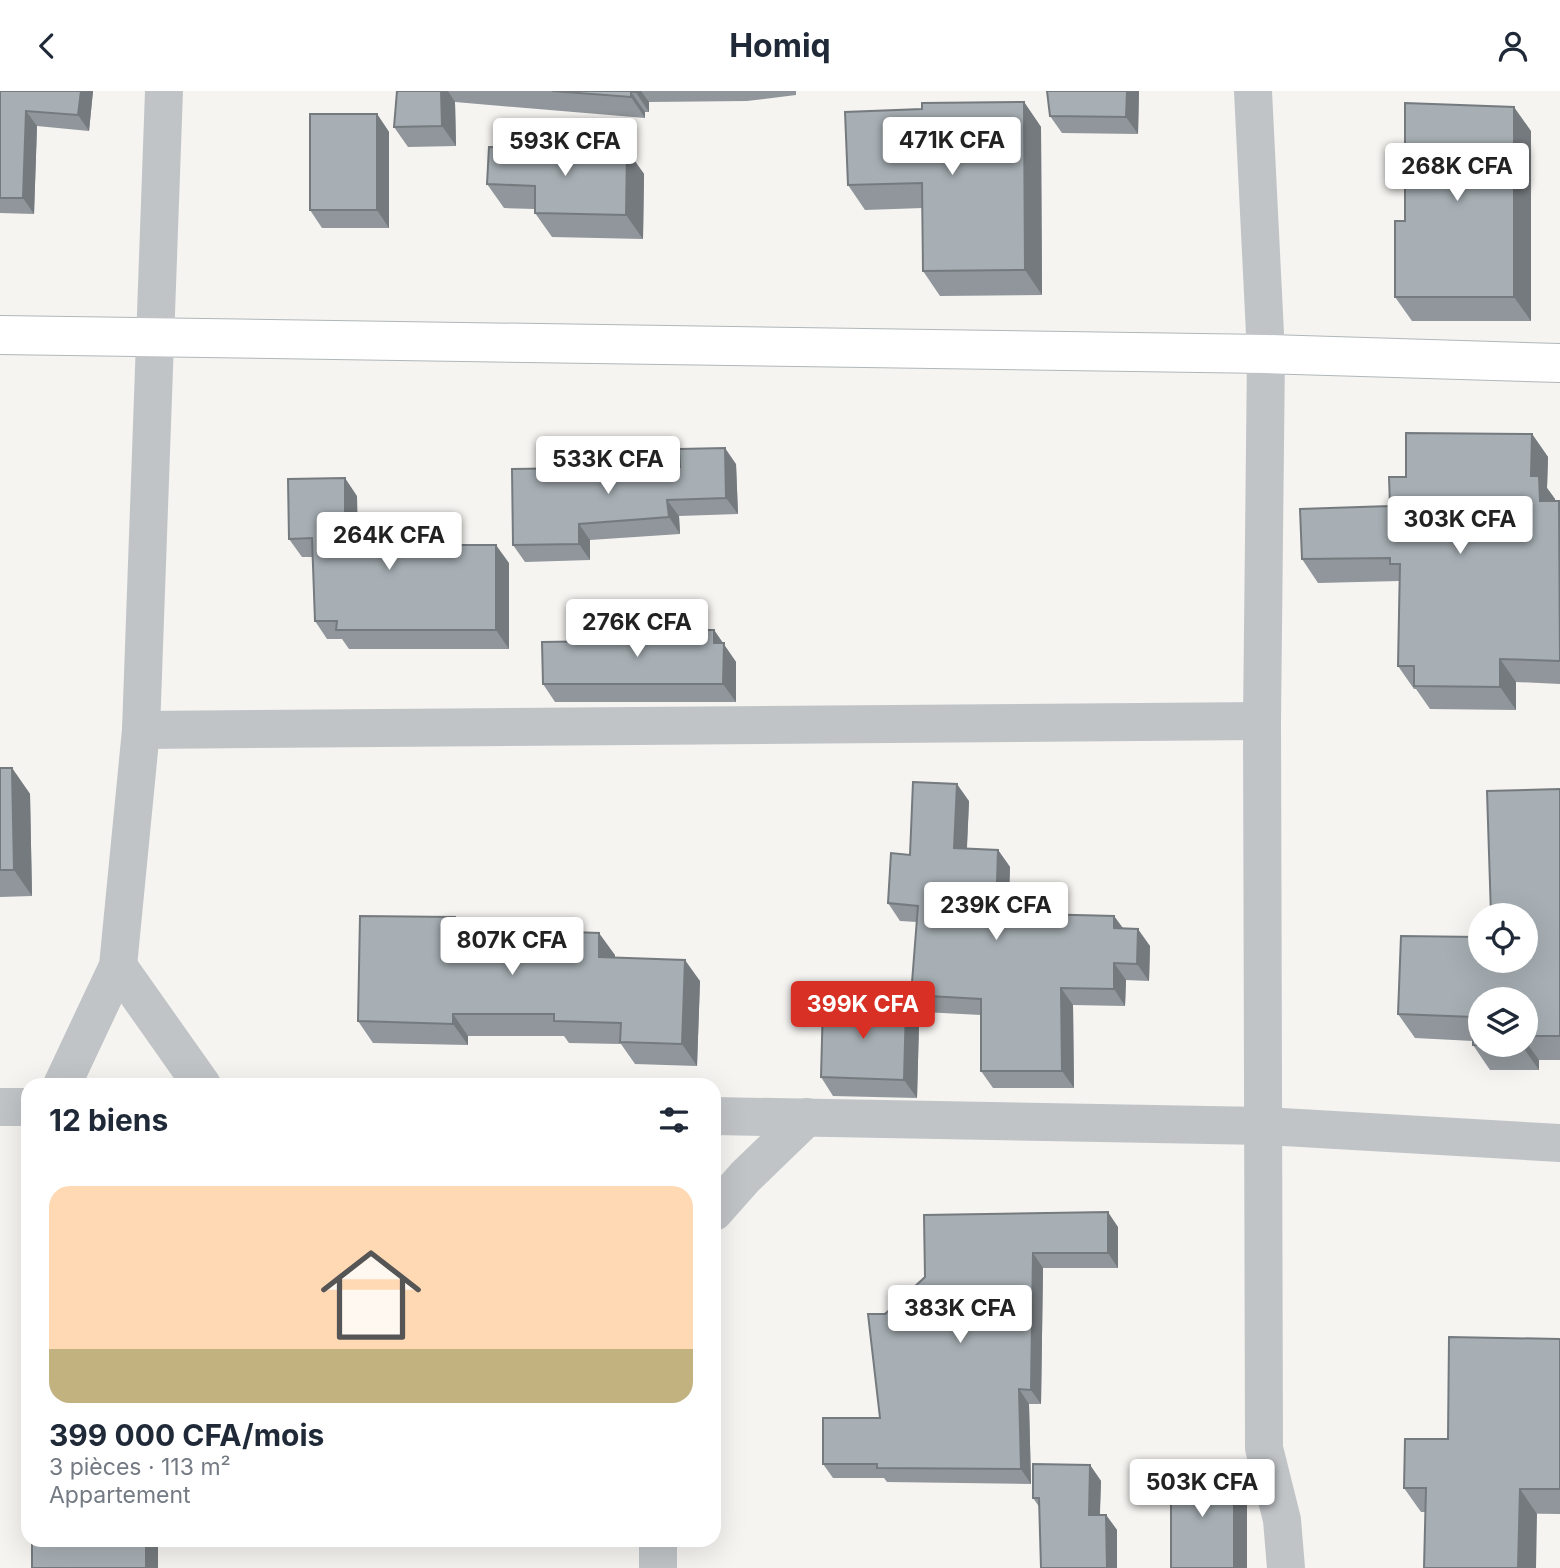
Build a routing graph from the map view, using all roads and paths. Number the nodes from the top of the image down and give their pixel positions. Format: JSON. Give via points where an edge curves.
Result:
{"nodes":[{"id":1,"x":164,"y":91,"type":"edge"},
{"id":2,"x":1253,"y":91,"type":"edge"},
{"id":3,"x":0,"y":335,"type":"edge"},
{"id":4,"x":156,"y":338,"type":"junction"},
{"id":5,"x":1266,"y":355,"type":"junction"},
{"id":6,"x":1560,"y":363,"type":"edge"},
{"id":7,"x":1262,"y":721,"type":"junction"},
{"id":8,"x":141,"y":730,"type":"junction"},
{"id":9,"x":118,"y":966,"type":"junction"},
{"id":10,"x":65,"y":1078,"type":"edge"},
{"id":11,"x":197,"y":1078,"type":"edge"},
{"id":12,"x":0,"y":1107,"type":"edge"},
{"id":13,"x":21,"y":1107,"type":"edge"},
{"id":14,"x":721,"y":1116,"type":"edge"},
{"id":15,"x":807,"y":1117,"type":"junction"},
{"id":16,"x":1265,"y":1126,"type":"junction"},
{"id":17,"x":1560,"y":1143,"type":"edge"},
{"id":18,"x":721,"y":1204,"type":"edge"},
{"id":19,"x":659,"y":1547,"type":"edge"},
{"id":20,"x":658,"y":1568,"type":"edge"},
{"id":21,"x":1286,"y":1568,"type":"edge"}],
"edges":[{"from":1,"to":4,"type":"street"},
{"from":2,"to":5,"type":"street"},
{"from":3,"to":4,"type":"main road"},
{"from":4,"to":5,"type":"main road"},
{"from":4,"to":8,"type":"street"},
{"from":5,"to":6,"type":"main road"},
{"from":5,"to":7,"type":"street"},
{"from":7,"to":8,"type":"street"},
{"from":7,"to":16,"type":"street"},
{"from":8,"to":9,"type":"street"},
{"from":9,"to":10,"type":"street"},
{"from":9,"to":11,"type":"street"},
{"from":12,"to":13,"type":"street"},
{"from":14,"to":15,"type":"street"},
{"from":15,"to":16,"type":"street"},
{"from":15,"to":18,"type":"street"},
{"from":16,"to":17,"type":"street"},
{"from":16,"to":21,"type":"street","via":[[1264,1448],[1282,1520]]},
{"from":19,"to":20,"type":"street"}]}
